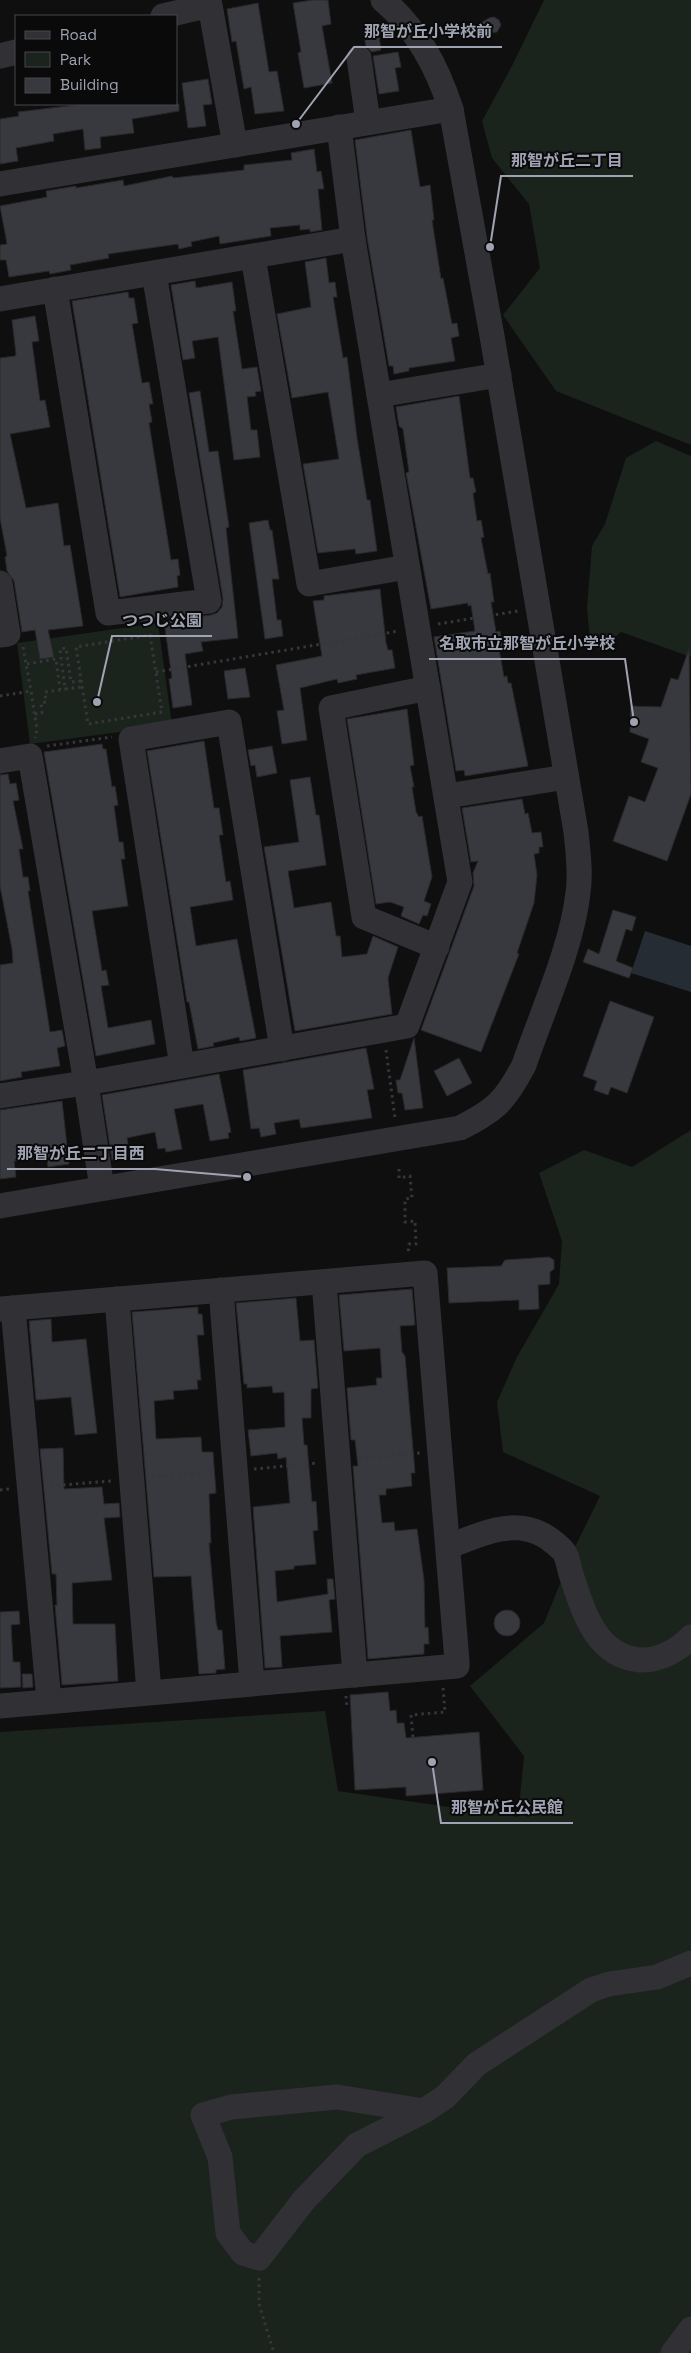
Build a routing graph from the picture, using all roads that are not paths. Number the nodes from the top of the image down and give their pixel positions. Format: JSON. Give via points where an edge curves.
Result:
{"nodes":[{"id":1,"x":383,"y":0,"type":"edge"},
{"id":2,"x":167,"y":15,"type":"edge"},
{"id":3,"x":15,"y":52,"type":"edge"},
{"id":4,"x":0,"y":56,"type":"edge"},
{"id":5,"x":359,"y":58,"type":"dead end"},
{"id":6,"x":451,"y":109,"type":"junction"},
{"id":7,"x":368,"y":122,"type":"junction"},
{"id":8,"x":339,"y":127,"type":"junction"},
{"id":9,"x":235,"y":145,"type":"junction"},
{"id":10,"x":0,"y":184,"type":"edge"},
{"id":11,"x":353,"y":239,"type":"junction"},
{"id":12,"x":253,"y":257,"type":"junction"},
{"id":13,"x":154,"y":273,"type":"junction"},
{"id":14,"x":55,"y":289,"type":"junction"},
{"id":15,"x":0,"y":299,"type":"edge"},
{"id":16,"x":499,"y":376,"type":"junction"},
{"id":17,"x":379,"y":395,"type":"junction"},
{"id":18,"x":407,"y":567,"type":"junction"},
{"id":19,"x":0,"y":583,"type":"edge"},
{"id":20,"x":4,"y":635,"type":"edge"},
{"id":21,"x":428,"y":688,"type":"junction"},
{"id":22,"x":0,"y":761,"type":"edge"},
{"id":23,"x":566,"y":777,"type":"junction"},
{"id":24,"x":447,"y":796,"type":"junction"},
{"id":25,"x":437,"y":947,"type":"junction"},
{"id":26,"x":282,"y":1049,"type":"junction"},
{"id":27,"x":182,"y":1066,"type":"junction"},
{"id":28,"x":86,"y":1083,"type":"junction"},
{"id":29,"x":0,"y":1096,"type":"edge"},
{"id":30,"x":102,"y":1188,"type":"junction"},
{"id":31,"x":0,"y":1206,"type":"edge"},
{"id":32,"x":324,"y":1282,"type":"junction"},
{"id":33,"x":221,"y":1290,"type":"junction"},
{"id":34,"x":116,"y":1299,"type":"junction"},
{"id":35,"x":7,"y":1309,"type":"edge"},
{"id":36,"x":448,"y":1547,"type":"junction"},
{"id":37,"x":691,"y":1637,"type":"edge"},
{"id":38,"x":355,"y":1675,"type":"junction"},
{"id":39,"x":252,"y":1684,"type":"junction"},
{"id":40,"x":150,"y":1692,"type":"junction"},
{"id":41,"x":49,"y":1701,"type":"junction"},
{"id":42,"x":0,"y":1706,"type":"edge"},
{"id":43,"x":691,"y":1963,"type":"edge"},
{"id":44,"x":424,"y":2111,"type":"junction"},
{"id":45,"x":691,"y":2329,"type":"edge"},
{"id":46,"x":673,"y":2353,"type":"edge"}],
"edges":[{"from":1,"to":6,"type":"street","via":[[410,27],[425,48],[441,79]]},
{"from":2,"to":9,"type":"street","via":[[210,5]]},
{"from":3,"to":4,"type":"street"},
{"from":5,"to":7,"type":"street"},
{"from":6,"to":7,"type":"street"},
{"from":6,"to":16,"type":"street"},
{"from":7,"to":8,"type":"street"},
{"from":8,"to":9,"type":"street"},
{"from":8,"to":11,"type":"street"},
{"from":9,"to":10,"type":"street"},
{"from":11,"to":12,"type":"street"},
{"from":11,"to":17,"type":"street"},
{"from":12,"to":13,"type":"street"},
{"from":12,"to":18,"type":"street","via":[[309,584]]},
{"from":13,"to":14,"type":"street"},
{"from":13,"to":14,"type":"street","via":[[209,601],[108,613]]},
{"from":14,"to":15,"type":"street"},
{"from":16,"to":17,"type":"street"},
{"from":16,"to":23,"type":"street"},
{"from":17,"to":18,"type":"street"},
{"from":18,"to":21,"type":"street"},
{"from":19,"to":20,"type":"street"},
{"from":21,"to":24,"type":"street"},
{"from":21,"to":25,"type":"street","via":[[331,708],[364,916]]},
{"from":22,"to":28,"type":"street","via":[[30,756]]},
{"from":23,"to":24,"type":"street"},
{"from":23,"to":30,"type":"street","via":[[579,862],[575,913],[524,1064],[496,1108],[452,1130]]},
{"from":24,"to":25,"type":"street","via":[[460,882]]},
{"from":25,"to":26,"type":"street","via":[[407,1026]]},
{"from":26,"to":27,"type":"street"},
{"from":26,"to":27,"type":"street","via":[[229,722],[131,739]]},
{"from":27,"to":28,"type":"street"},
{"from":28,"to":29,"type":"street"},
{"from":28,"to":30,"type":"street"},
{"from":30,"to":31,"type":"street"},
{"from":32,"to":33,"type":"street"},
{"from":32,"to":36,"type":"street","via":[[425,1273]]},
{"from":32,"to":38,"type":"street"},
{"from":33,"to":34,"type":"street"},
{"from":33,"to":39,"type":"street"},
{"from":34,"to":35,"type":"street"},
{"from":34,"to":40,"type":"street"},
{"from":35,"to":41,"type":"street"},
{"from":36,"to":37,"type":"street","via":[[490,1530],[517,1528],[543,1535],[564,1552],[586,1618],[596,1635],[614,1650],[631,1659],[647,1660],[682,1647]]},
{"from":36,"to":38,"type":"street","via":[[457,1666]]},
{"from":38,"to":39,"type":"street"},
{"from":39,"to":40,"type":"street"},
{"from":40,"to":41,"type":"street"},
{"from":41,"to":42,"type":"street"},
{"from":43,"to":44,"type":"street","via":[[657,1977],[591,1990],[477,2064],[445,2096]]},
{"from":44,"to":44,"type":"street","via":[[357,2145],[304,2200],[259,2258],[243,2253],[228,2233],[220,2157],[203,2115],[231,2107],[336,2097]]},
{"from":45,"to":46,"type":"street"}]}
